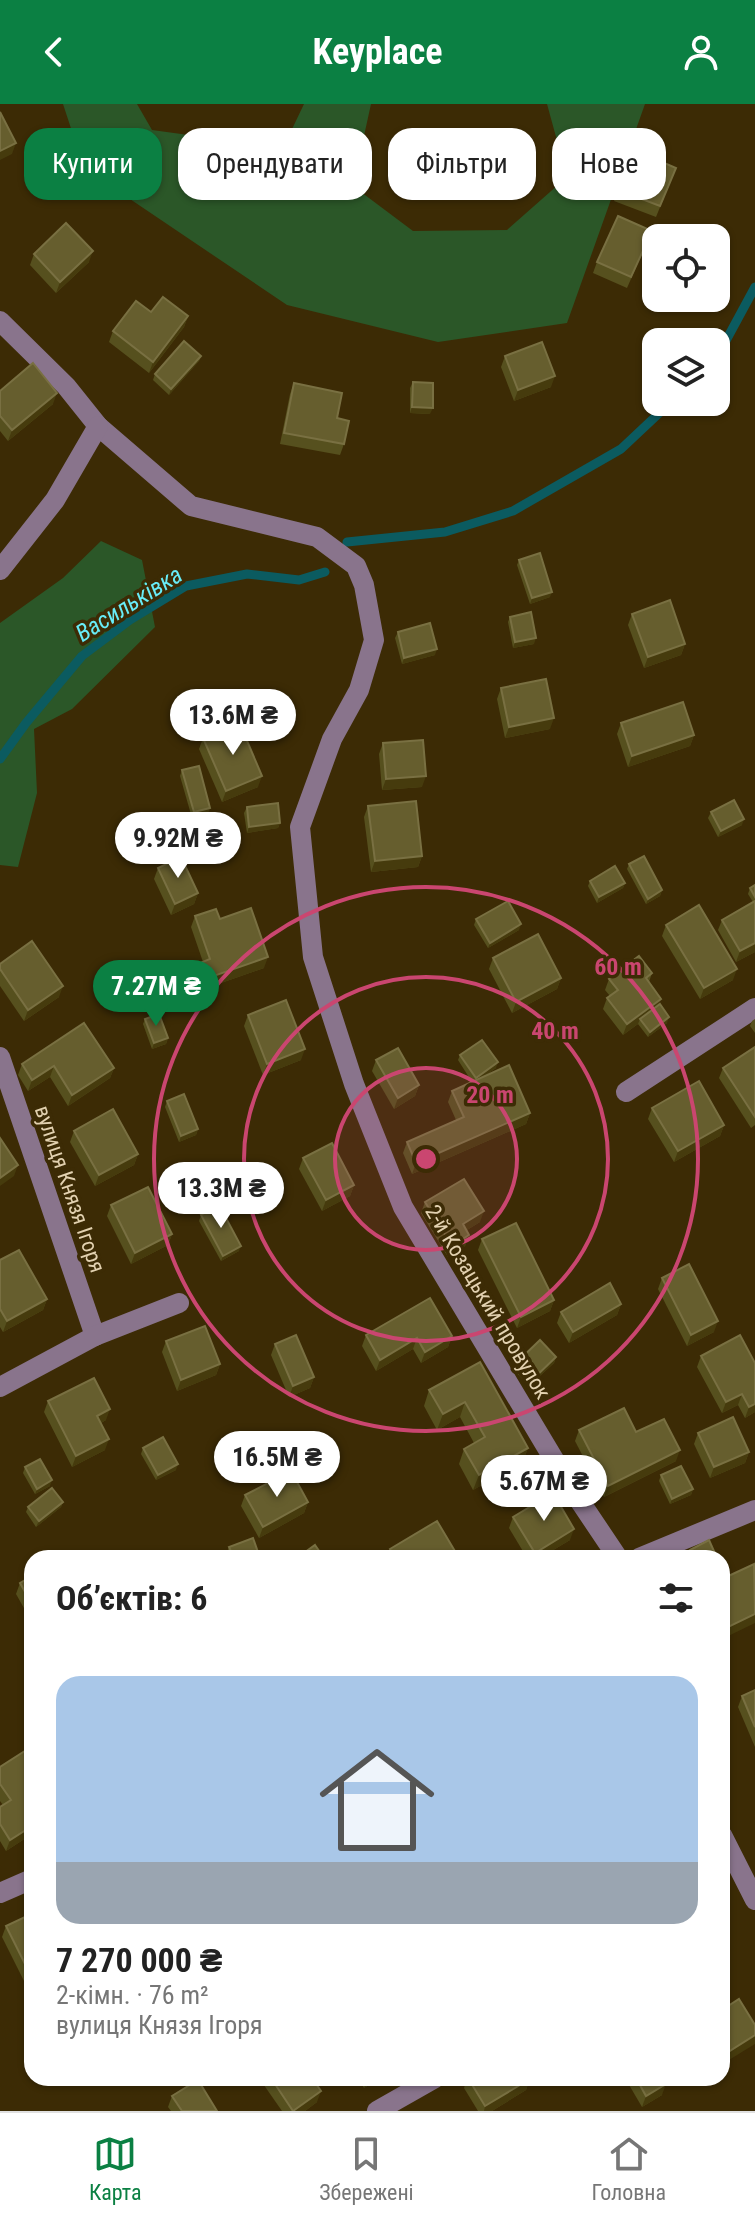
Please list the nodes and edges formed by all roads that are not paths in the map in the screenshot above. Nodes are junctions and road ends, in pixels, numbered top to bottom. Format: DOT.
graph roads {
  1 [pos="0,321"];
  2 [pos="98,426"];
  3 [pos="0,570"];
  4 [pos="755,1008"];
  5 [pos="0,1057"];
  6 [pos="626,1092"];
  7 [pos="179,1303"];
  8 [pos="95,1336"];
  9 [pos="0,1387"];
  10 [pos="755,1510"];
  11 [pos="613,1550"];
  12 [pos="658,1550"];
  13 [pos="730,1851"];
  14 [pos="24,1882"];
  15 [pos="0,1893"];
  16 [pos="755,1900"];
  17 [pos="421,2086"];
  18 [pos="377,2111"];
  1 -- 2 [label="street, 2-й Козацький провулок"];
  2 -- 3 [label="street"];
  2 -- 11 [label="street, 2-й Козацький провулок"];
  4 -- 6 [label="street"];
  5 -- 8 [label="street, вулиця Князя Ігоря"];
  7 -- 8 [label="street"];
  8 -- 9 [label="street"];
  10 -- 12 [label="street"];
  13 -- 16 [label="street"];
  14 -- 15 [label="street"];
  17 -- 18 [label="street"];
}
